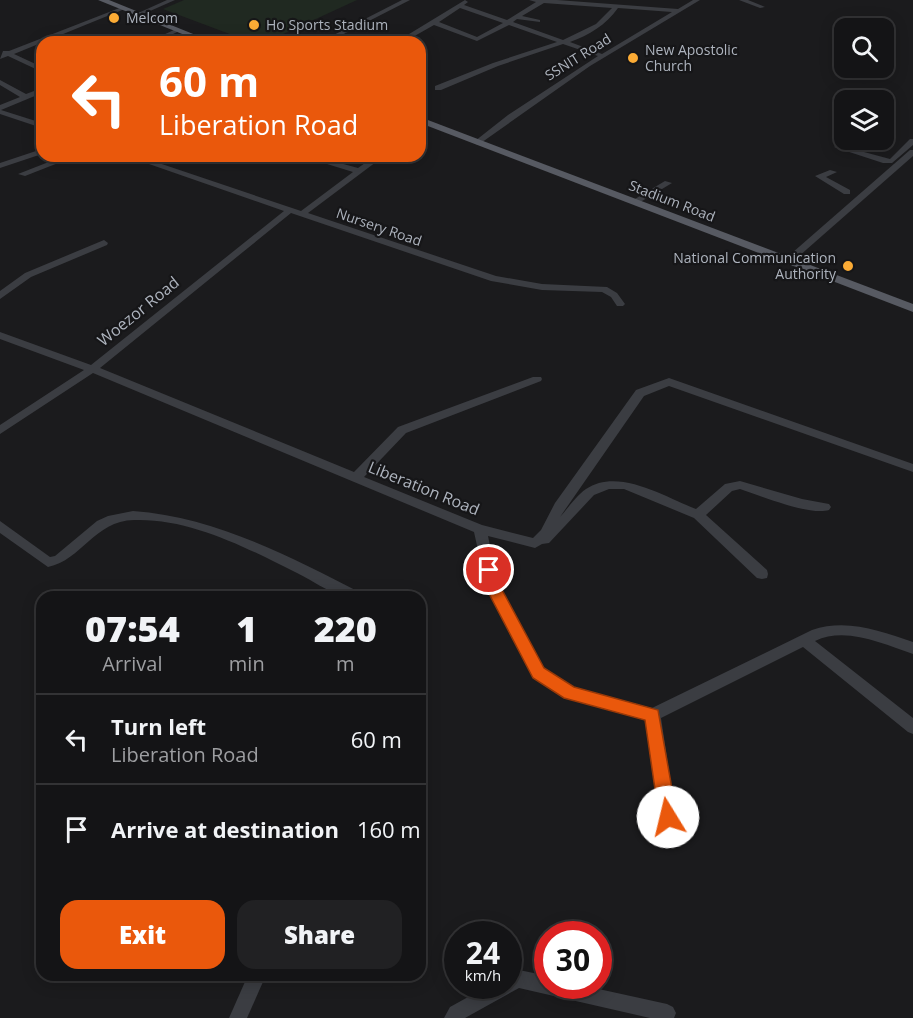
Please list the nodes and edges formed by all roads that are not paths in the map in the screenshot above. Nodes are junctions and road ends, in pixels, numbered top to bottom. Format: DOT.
graph roads {
  1 [pos="102,0"];
  2 [pos="172,0"];
  3 [pos="407,0"];
  4 [pos="467,0"];
  5 [pos="532,0"];
  6 [pos="697,0"];
  7 [pos="742,0"];
  8 [pos="542,1"];
  9 [pos="460,6"];
  10 [pos="618,6"];
  11 [pos="762,7"];
  12 [pos="124,8"];
  13 [pos="680,11"];
  14 [pos="139,14"];
  15 [pos="517,17"];
  16 [pos="538,21"];
  17 [pos="509,22"];
  18 [pos="434,23"];
  19 [pos="178,30"];
  20 [pos="53,36"];
  21 [pos="164,36"];
  22 [pos="194,36"];
  23 [pos="336,36"];
  24 [pos="410,36"];
  25 [pos="565,42"];
  26 [pos="36,43"];
  27 [pos="0,49"];
  28 [pos="8,54"];
  29 [pos="603,56"];
  30 [pos="0,57"];
  31 [pos="36,67"];
  32 [pos="0,82"];
  33 [pos="438,88"];
  34 [pos="36,92"];
  35 [pos="25,97"];
  36 [pos="0,110"];
  37 [pos="36,124"];
  38 [pos="426,124"];
  39 [pos="913,141"];
  40 [pos="478,143"];
  41 [pos="848,150"];
  42 [pos="913,152"];
  43 [pos="36,153"];
  44 [pos="55,162"];
  45 [pos="148,162"];
  46 [pos="327,162"];
  47 [pos="372,162"];
  48 [pos="829,162"];
  49 [pos="0,166"];
  50 [pos="359,171"];
  51 [pos="833,171"];
  52 [pos="22,174"];
  53 [pos="668,183"];
  54 [pos="847,192"];
  55 [pos="634,202"];
  56 [pos="855,202"];
  57 [pos="290,210"];
  58 [pos="302,214"];
  59 [pos="104,243"];
  60 [pos="787,262"];
  61 [pos="0,296"];
  62 [pos="620,304"];
  63 [pos="913,308"];
  64 [pos="0,335"];
  65 [pos="92,369"];
  66 [pos="537,379"];
  67 [pos="0,430"];
  68 [pos="913,468"];
  69 [pos="356,478"];
  70 [pos="825,507"];
  71 [pos="698,515"];
  72 [pos="0,526"];
  73 [pos="480,529"];
  74 [pos="534,543"];
  75 [pos="762,574"];
  76 [pos="345,591"];
  77 [pos="804,640"];
  78 [pos="913,648"];
  79 [pos="653,715"];
  80 [pos="913,727"];
  81 [pos="668,817"];
  82 [pos="254,981"];
  83 [pos="481,999"];
  84 [pos="608,999"];
  85 [pos="667,1013"];
  86 [pos="238,1018"];
  87 [pos="453,1018"];
  1 -- 12 [label="main road"];
  2 -- 14 [label="street"];
  3 -- 23 [label="street"];
  4 -- 9 [label="street"];
  5 -- 8 [label="street"];
  6 -- 13 [label="street, SSNIT Road"];
  7 -- 11 [label="street"];
  8 -- 10 [label="street"];
  8 -- 15 [label="street"];
  9 -- 17 [label="street"];
  9 -- 18 [label="street"];
  10 -- 13 [label="street"];
  10 -- 25 [label="street"];
  12 -- 14 [label="main road"];
  12 -- 20 [label="street"];
  13 -- 29 [label="street, SSNIT Road"];
  14 -- 19 [label="main road"];
  15 -- 16 [label="street"];
  15 -- 17 [label="street"];
  17 -- 18 [label="street"];
  17 -- 25 [label="street"];
  18 -- 24 [label="street"];
  19 -- 21 [label="street"];
  19 -- 22 [label="main road"];
  25 -- 29 [label="street"];
  25 -- 33 [label="street"];
  26 -- 28 [label="street"];
  27 -- 28 [label="street"];
  28 -- 30 [label="street"];
  28 -- 31 [label="street"];
  29 -- 40 [label="street, SSNIT Road"];
  32 -- 35 [label="street"];
  34 -- 35 [label="street"];
  35 -- 36 [label="street"];
  36 -- 37 [label="street"];
  38 -- 40 [label="main road, Stadium Road"];
  39 -- 41 [label="street"];
  40 -- 55 [label="main road, Stadium Road"];
  42 -- 56 [label="street"];
  43 -- 49 [label="street"];
  44 -- 52 [label="street"];
  45 -- 57 [label="street, Nursery Road"];
  46 -- 50 [label="street"];
  47 -- 50 [label="street"];
  48 -- 51 [label="street"];
  50 -- 58 [label="street"];
  51 -- 54 [label="street"];
  51 -- 54 [label="street"];
  53 -- 55 [label="street"];
  54 -- 56 [label="street"];
  55 -- 60 [label="main road, Stadium Road"];
  56 -- 60 [label="street"];
  57 -- 58 [label="street, Nursery Road"];
  57 -- 65 [label="street, Woezor Road"];
  58 -- 62 [label="street, Nursery Road"];
  59 -- 61 [label="street"];
  60 -- 63 [label="main road, Stadium Road"];
  64 -- 65 [label="street, Liberation Road"];
  65 -- 67 [label="street, Woezor Road"];
  65 -- 69 [label="street, Liberation Road"];
  66 -- 69 [label="street"];
  68 -- 74 [label="street"];
  69 -- 73 [label="street, Liberation Road"];
  70 -- 71 [label="street"];
  71 -- 74 [label="street"];
  71 -- 75 [label="street"];
  72 -- 76 [label="street"];
  73 -- 74 [label="street"];
  73 -- 79 [label="street, Liberation Road"];
  77 -- 78 [label="street"];
  77 -- 79 [label="street"];
  77 -- 80 [label="street"];
  79 -- 81 [label="street"];
  82 -- 86 [label="street"];
  83 -- 87 [label="street"];
  84 -- 85 [label="street"];
}
